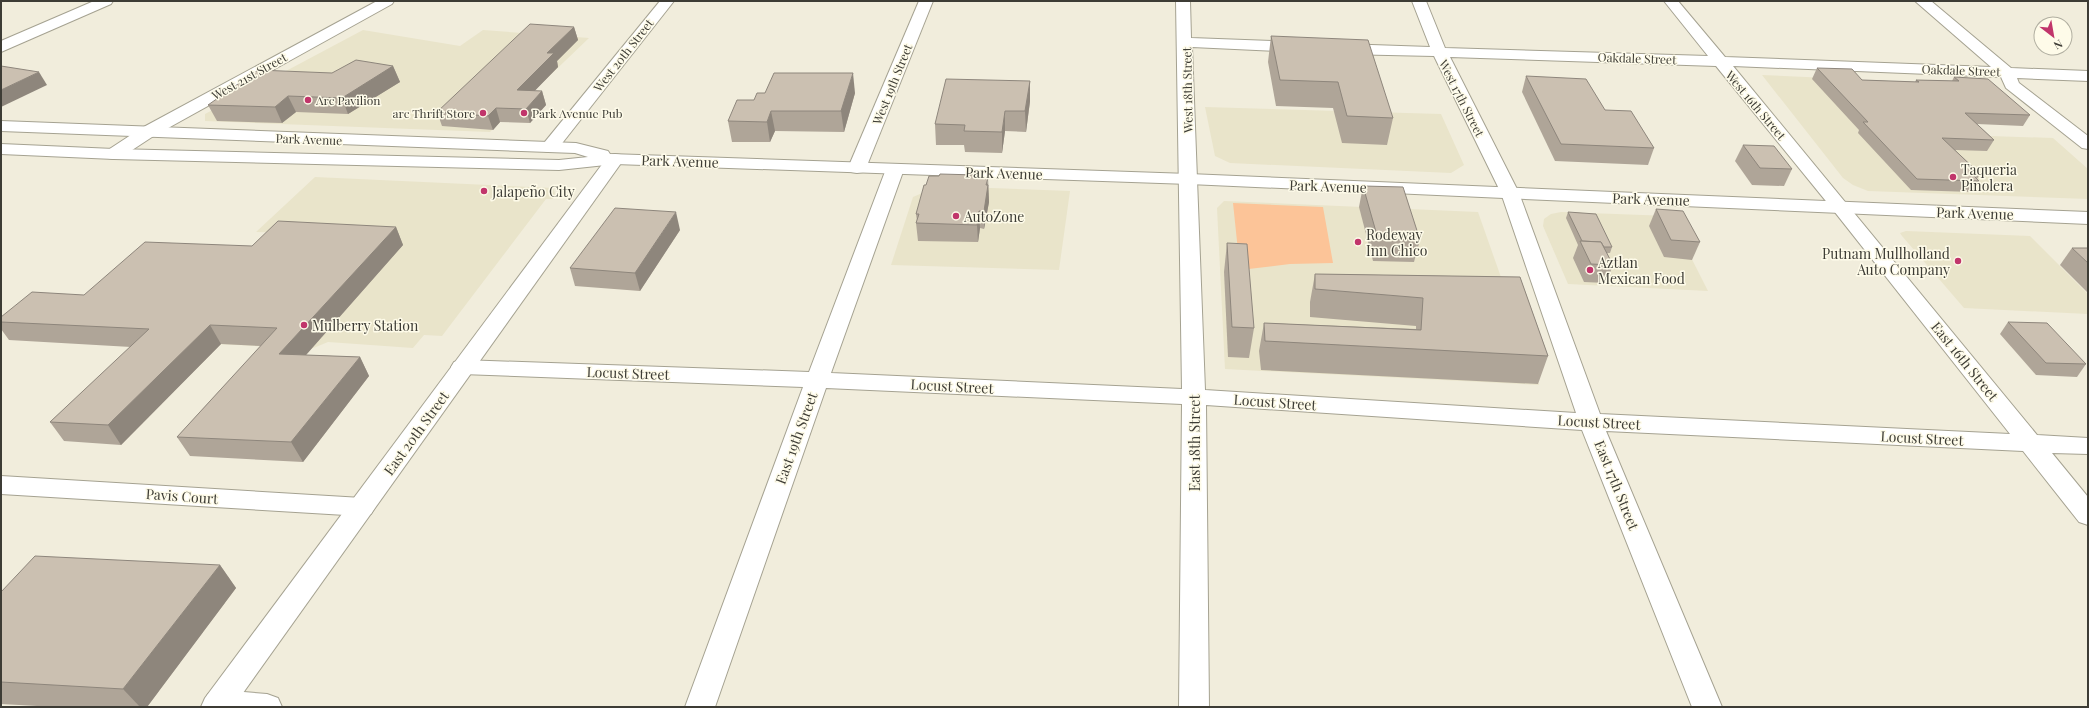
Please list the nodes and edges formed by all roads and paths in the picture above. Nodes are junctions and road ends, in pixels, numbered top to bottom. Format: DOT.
graph roads {
  1 [pos="106,1"];
  2 [pos="386,1"];
  3 [pos="666,1"];
  4 [pos="926,1"];
  5 [pos="1183,1"];
  6 [pos="1419,1"];
  7 [pos="1671,1"];
  8 [pos="1922,1"];
  9 [pos="1186,42"];
  10 [pos="1,47"];
  11 [pos="1313,48"];
  12 [pos="1329,48"];
  13 [pos="1440,53"];
  14 [pos="1719,61"];
  15 [pos="2006,72"];
  16 [pos="2088,76"];
  17 [pos="1,126"];
  18 [pos="146,133"];
  19 [pos="2088,144"];
  20 [pos="550,147"];
  21 [pos="1,149"];
  22 [pos="114,154"];
  23 [pos="615,159"];
  24 [pos="857,168"];
  25 [pos="895,169"];
  26 [pos="1189,180"];
  27 [pos="1510,193"];
  28 [pos="1841,208"];
  29 [pos="2088,218"];
  30 [pos="462,367"];
  31 [pos="817,380"];
  32 [pos="1194,397"];
  33 [pos="1592,422"];
  34 [pos="2031,443"];
  35 [pos="2088,446"];
  36 [pos="1,485"];
  37 [pos="362,507"];
  38 [pos="2088,515"];
  39 [pos="218,705"];
  40 [pos="267,707"];
  41 [pos="700,707"];
  42 [pos="1194,707"];
  43 [pos="1707,707"];
  1 -- 10 [label="street"];
  2 -- 18 [label="street, West 21st Street"];
  3 -- 20 [label="street, West 20th Street"];
  4 -- 24 [label="street, West 19th Street"];
  5 -- 9 [label="street, West 18th Street"];
  6 -- 13 [label="street, West 17th Street"];
  7 -- 14 [label="street, West 16th Street"];
  8 -- 15 [label="street"];
  9 -- 11 [label="street"];
  9 -- 26 [label="street, West 18th Street"];
  12 -- 13 [label="street, Oakdale Street"];
  13 -- 14 [label="street, Oakdale Street"];
  13 -- 27 [label="street, West 17th Street"];
  14 -- 15 [label="street, Oakdale Street"];
  14 -- 28 [label="street, West 16th Street"];
  15 -- 16 [label="street, Oakdale Street"];
  15 -- 19 [label="street"];
  17 -- 18 [label="street, Park Avenue"];
  18 -- 20 [label="street, Park Avenue"];
  18 -- 22 [label="street, West 21st Street"];
  20 -- 23 [label="street, Park Avenue"];
  21 -- 22 [label="street, Park Avenue"];
  22 -- 23 [label="street, Park Avenue"];
  23 -- 24 [label="street, Park Avenue"];
  23 -- 30 [label="street, East 20th Street"];
  24 -- 25 [label="street, Park Avenue"];
  25 -- 26 [label="street, Park Avenue"];
  25 -- 31 [label="street, East 19th Street"];
  26 -- 27 [label="street, Park Avenue"];
  26 -- 32 [label="street, East 18th Street"];
  27 -- 28 [label="street, Park Avenue"];
  27 -- 33 [label="street, East 17th Street"];
  28 -- 29 [label="street, Park Avenue"];
  28 -- 34 [label="street, East 16th Street"];
  30 -- 31 [label="street, Locust Street"];
  30 -- 37 [label="street, East 20th Street"];
  31 -- 32 [label="street, Locust Street"];
  31 -- 41 [label="street, East 19th Street"];
  32 -- 33 [label="street, Locust Street"];
  32 -- 42 [label="street, East 18th Street"];
  33 -- 34 [label="street, Locust Street"];
  33 -- 43 [label="street, East 17th Street"];
  34 -- 35 [label="street, Locust Street"];
  34 -- 38 [label="street, East 16th Street"];
  36 -- 37 [label="street, Pavis Court"];
  37 -- 39 [label="street, East 20th Street"];
  39 -- 40 [label="street"];
}
